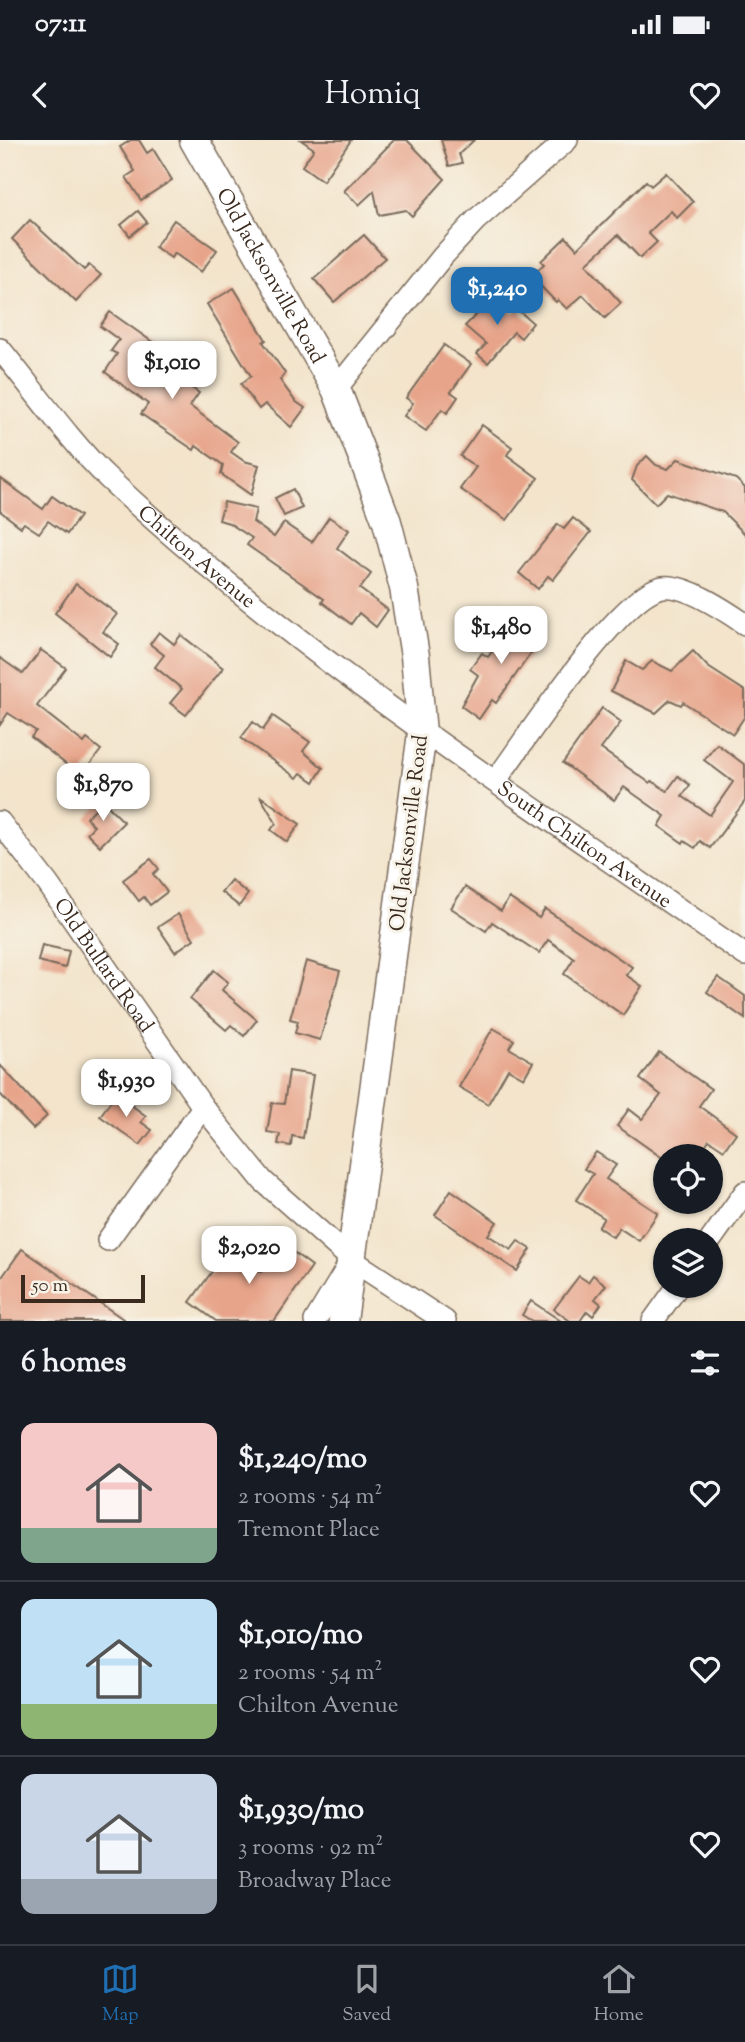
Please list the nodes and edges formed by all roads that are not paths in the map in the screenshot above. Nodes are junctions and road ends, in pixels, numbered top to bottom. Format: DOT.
graph roads {
  1 [pos="194,140"];
  2 [pos="567,140"];
  3 [pos="0,349"];
  4 [pos="336,389"];
  5 [pos="745,624"];
  6 [pos="422,733"];
  7 [pos="496,780"];
  8 [pos="0,822"];
  9 [pos="745,956"];
  10 [pos="203,1107"];
  11 [pos="745,1192"];
  12 [pos="719,1228"];
  13 [pos="108,1240"];
  14 [pos="352,1260"];
  15 [pos="669,1298"];
  16 [pos="315,1321"];
  17 [pos="342,1321"];
  18 [pos="445,1321"];
  19 [pos="653,1321"];
  1 -- 4 [label="main road, Old Jacksonville Road"];
  2 -- 4 [label="street"];
  3 -- 6 [label="street, Chilton Avenue"];
  4 -- 6 [label="main road, Old Jacksonville Road"];
  5 -- 7 [label="street"];
  6 -- 7 [label="street, South Chilton Avenue"];
  6 -- 14 [label="main road, Old Jacksonville Road"];
  7 -- 9 [label="street, South Chilton Avenue"];
  8 -- 10 [label="street, Old Bullard Road"];
  10 -- 13 [label="street"];
  10 -- 14 [label="street, Old Bullard Road"];
  11 -- 12 [label="street"];
  14 -- 16 [label="street"];
  14 -- 17 [label="main road, Old Jacksonville Road"];
  14 -- 18 [label="street, Old Bullard Road"];
  15 -- 19 [label="street"];
}
